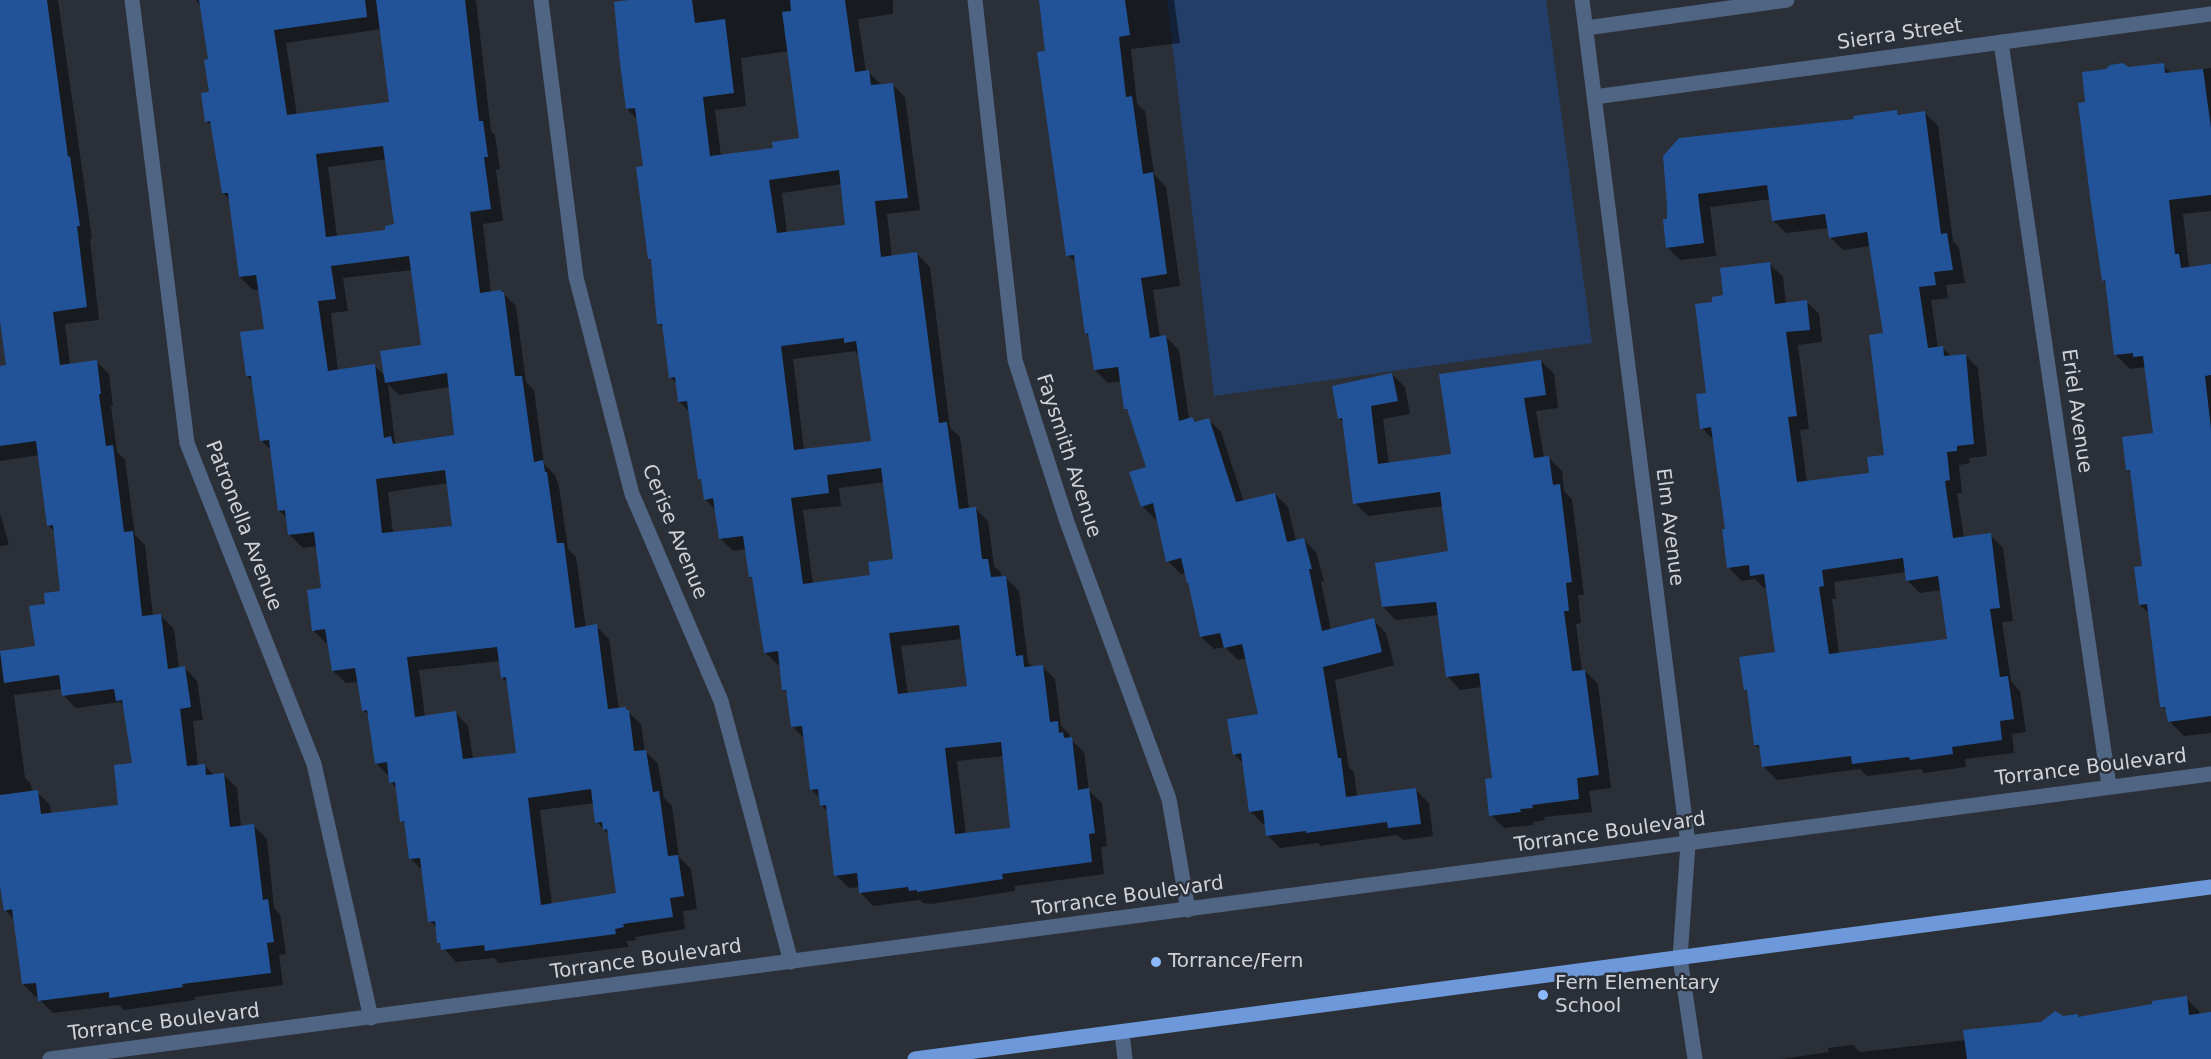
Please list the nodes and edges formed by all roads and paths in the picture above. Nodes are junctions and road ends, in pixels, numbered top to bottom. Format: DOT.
graph roads {
  1 [pos="132,0"];
  2 [pos="541,0"];
  3 [pos="975,0"];
  4 [pos="1582,0"];
  5 [pos="1787,0"];
  6 [pos="2211,14"];
  7 [pos="1586,28"];
  8 [pos="2001,42"];
  9 [pos="1594,97"];
  10 [pos="2211,774"];
  11 [pos="2109,786"];
  12 [pos="1688,844"];
  13 [pos="2211,887"];
  14 [pos="1188,910"];
  15 [pos="1680,958"];
  16 [pos="791,962"];
  17 [pos="371,1018"];
  18 [pos="1122,1032"];
  19 [pos="50,1059"];
  20 [pos="915,1059"];
  21 [pos="1125,1059"];
  22 [pos="1695,1059"];
  1 -- 17 [label="street, Patronella Avenue"];
  2 -- 16 [label="street, Cerise Avenue"];
  3 -- 14 [label="street, Faysmith Avenue"];
  4 -- 7 [label="street, Elm Avenue"];
  5 -- 7 [label="street"];
  6 -- 8 [label="street, Sierra Street"];
  7 -- 9 [label="street, Elm Avenue"];
  8 -- 9 [label="street, Sierra Street"];
  8 -- 11 [label="street, Eriel Avenue"];
  9 -- 12 [label="street, Elm Avenue"];
  10 -- 11 [label="street, Torrance Boulevard"];
  11 -- 12 [label="street, Torrance Boulevard"];
  12 -- 14 [label="street, Torrance Boulevard"];
  12 -- 15 [label="street, Elm Avenue"];
  13 -- 15 [label="main road"];
  14 -- 16 [label="street, Torrance Boulevard"];
  15 -- 18 [label="main road"];
  15 -- 22 [label="street, Elm Avenue"];
  16 -- 17 [label="street, Torrance Boulevard"];
  17 -- 19 [label="street, Torrance Boulevard"];
  18 -- 20 [label="main road"];
  18 -- 21 [label="street"];
}
